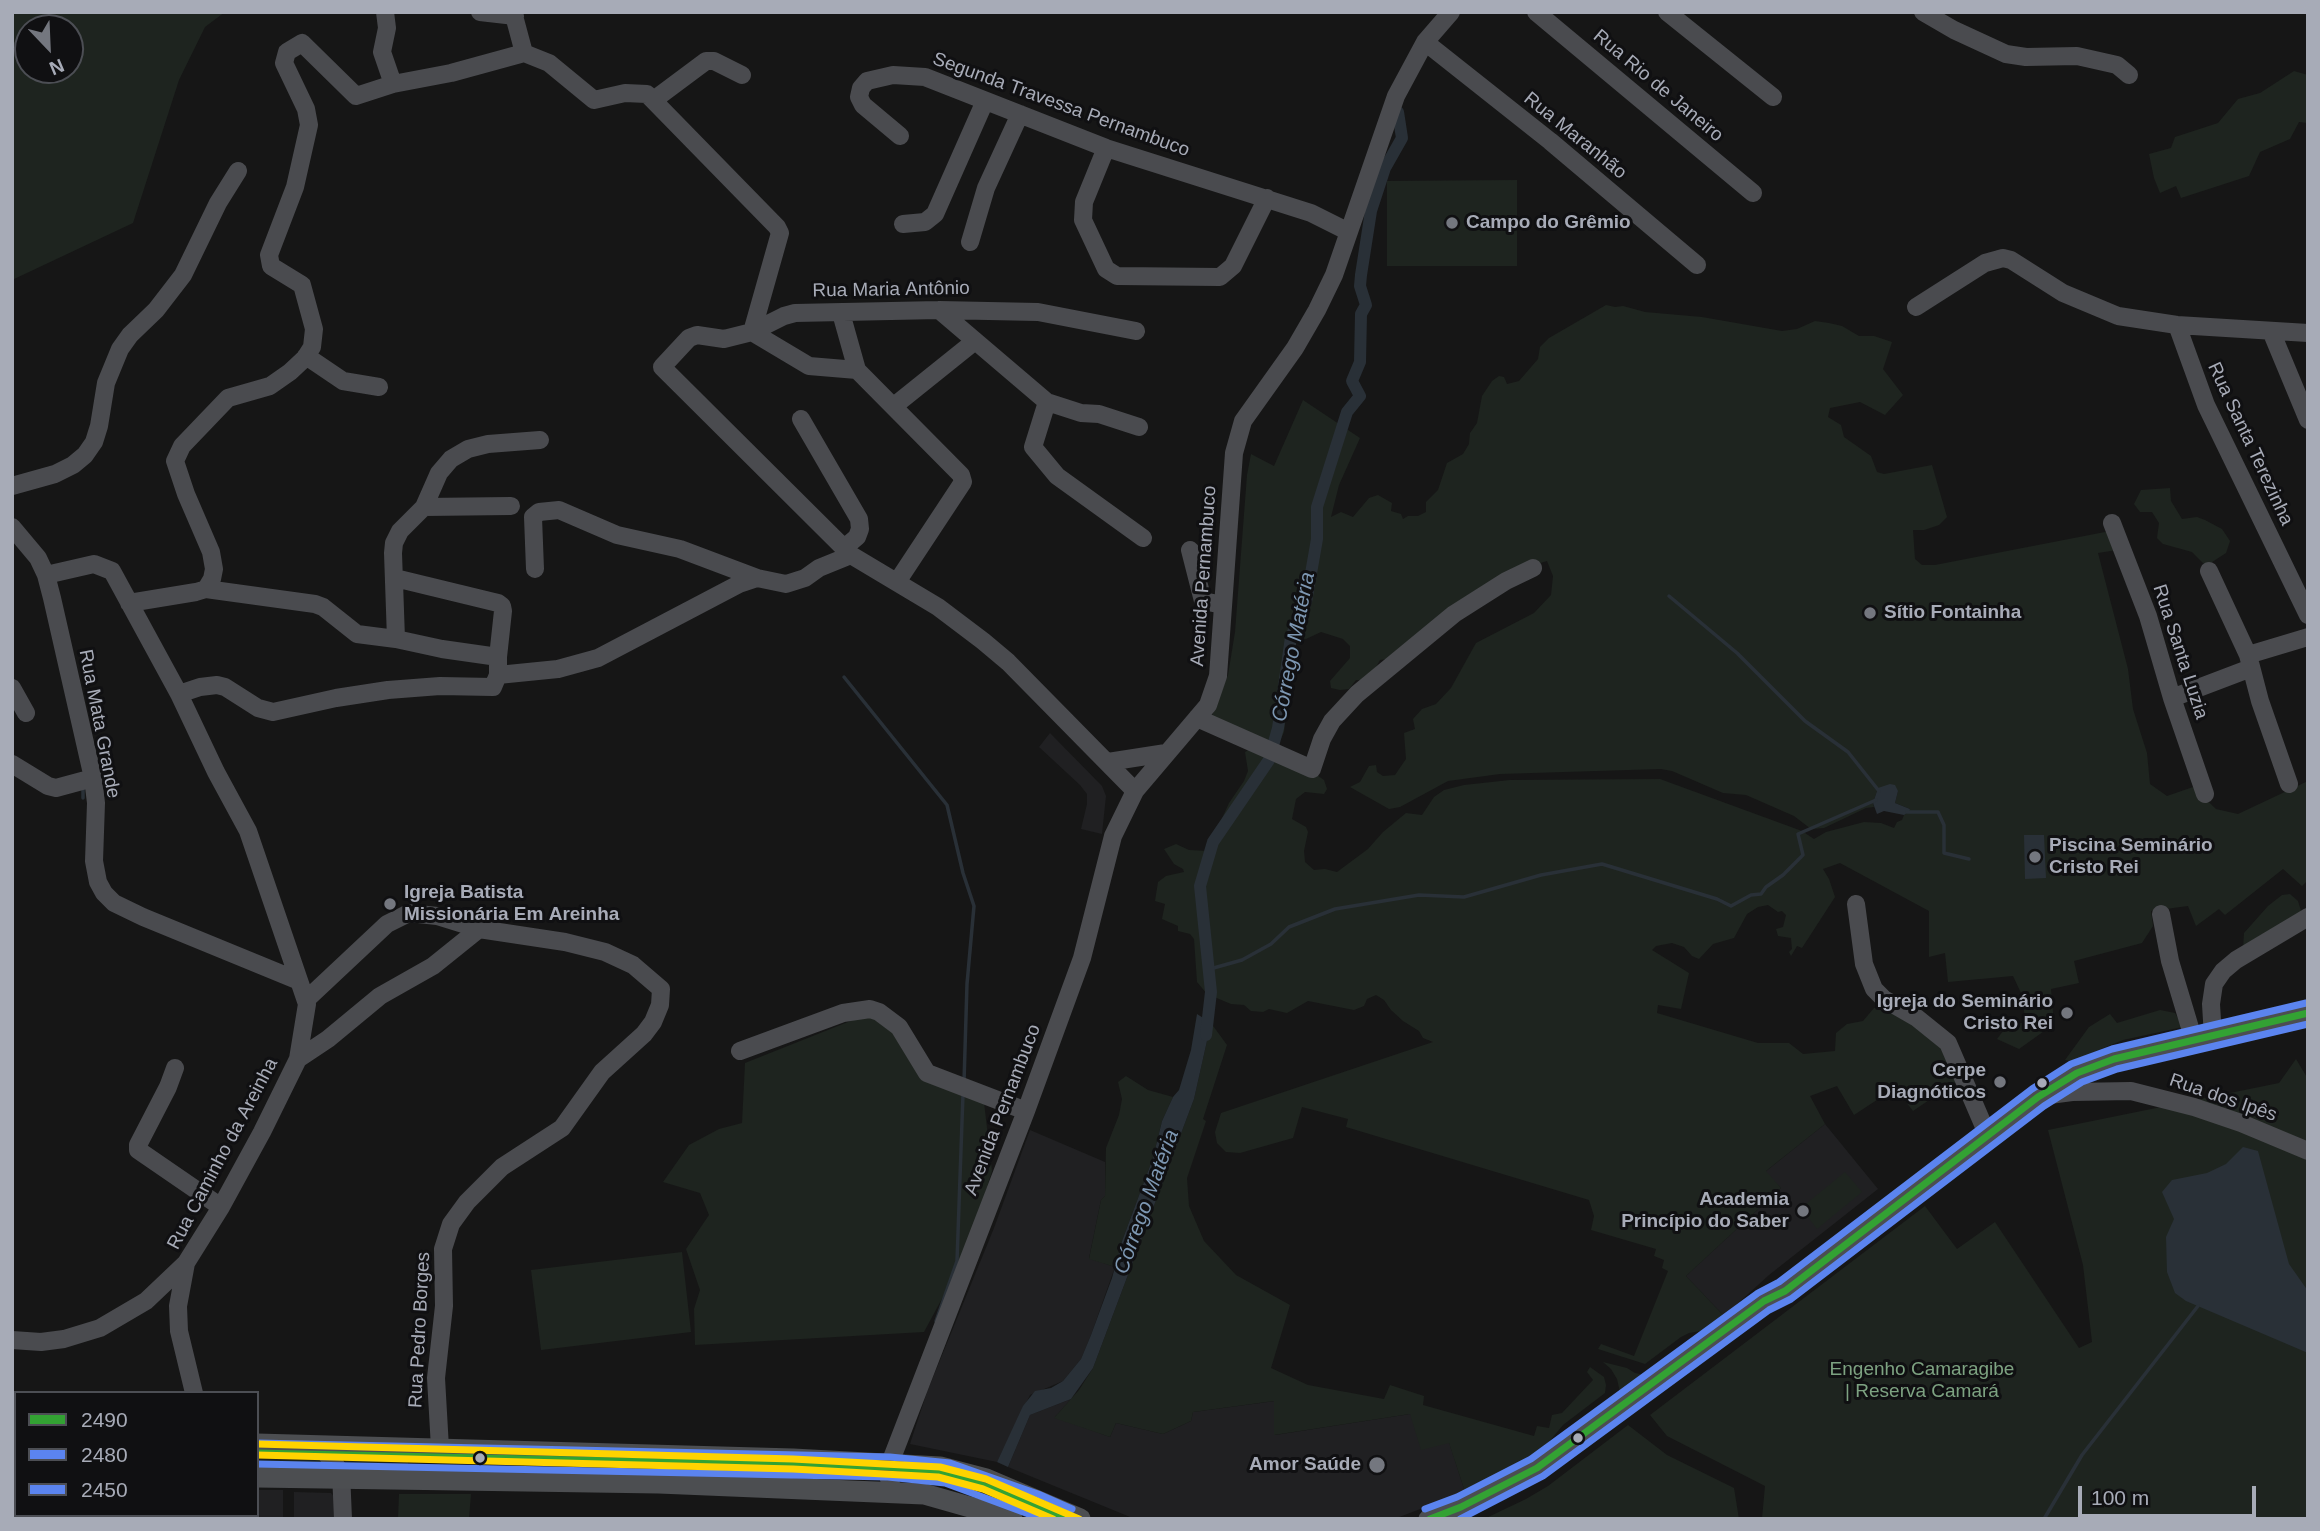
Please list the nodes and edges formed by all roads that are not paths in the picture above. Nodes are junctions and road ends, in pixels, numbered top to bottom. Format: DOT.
graph roads {
  1 [pos="385,12"];
  2 [pos="480,12"];
  3 [pos="1451,12"];
  4 [pos="1536,12"];
  5 [pos="1667,12"];
  6 [pos="1923,12"];
  7 [pos="514,14"];
  8 [pos="1425,42"];
  9 [pos="524,53"];
  10 [pos="742,75"];
  11 [pos="2129,75"];
  12 [pos="393,84"];
  13 [pos="1773,97"];
  14 [pos="655,99"];
  15 [pos="985,101"];
  16 [pos="1020,114"];
  17 [pos="900,136"];
  18 [pos="1106,148"];
  19 [pos="238,171"];
  20 [pos="1754,193"];
  21 [pos="1267,198"];
  22 [pos="903,224"];
  23 [pos="1349,232"];
  24 [pos="970,242"];
  25 [pos="1697,265"];
  26 [pos="1916,307"];
  27 [pos="939,310"];
  28 [pos="841,313"];
  29 [pos="2177,326"];
  30 [pos="1136,331"];
  31 [pos="2271,331"];
  32 [pos="752,332"];
  33 [pos="2308,333"];
  34 [pos="975,341"];
  35 [pos="306,356"];
  36 [pos="857,370"];
  37 [pos="379,387"];
  38 [pos="1047,402"];
  39 [pos="894,406"];
  40 [pos="801,419"];
  41 [pos="2308,420"];
  42 [pos="1139,427"];
  43 [pos="540,440"];
  44 [pos="12,486"];
  45 [pos="510,506"];
  46 [pos="424,507"];
  47 [pos="2112,523"];
  48 [pos="12,527"];
  49 [pos="1143,538"];
  50 [pos="1190,550"];
  51 [pos="848,552"];
  52 [pos="1533,568"];
  53 [pos="535,569"];
  54 [pos="2209,571"];
  55 [pos="46,575"];
  56 [pos="395,578"];
  57 [pos="757,578"];
  58 [pos="897,582"];
  59 [pos="206,589"];
  60 [pos="129,603"];
  61 [pos="1223,605"];
  62 [pos="2308,615"];
  63 [pos="2308,637"];
  64 [pos="396,639"];
  65 [pos="2249,662"];
  66 [pos="496,673"];
  67 [pos="12,688"];
  68 [pos="175,688"];
  69 [pos="2172,698"];
  70 [pos="26,713"];
  71 [pos="1197,718"];
  72 [pos="1166,753"];
  73 [pos="1108,762"];
  74 [pos="12,764"];
  75 [pos="93,778"];
  76 [pos="2289,784"];
  77 [pos="1135,790"];
  78 [pos="2205,794"];
  79 [pos="1856,904"];
  80 [pos="2161,914"];
  81 [pos="2308,917"];
  82 [pos="482,929"];
  83 [pos="299,981"];
  84 [pos="306,1000"];
  85 [pos="2308,1013"];
  86 [pos="2203,1039"];
  87 [pos="740,1051"];
  88 [pos="298,1059"];
  89 [pos="176,1068"];
  90 [pos="2038,1097"];
  91 [pos="1026,1111"];
  92 [pos="1988,1136"];
  93 [pos="2308,1152"];
  94 [pos="221,1207"];
  95 [pos="186,1263"];
  96 [pos="1785,1291"];
  97 [pos="12,1339"];
  98 [pos="194,1391"];
  99 [pos="259,1444"];
  100 [pos="319,1445"];
  101 [pos="440,1448"];
  102 [pos="890,1463"];
  103 [pos="259,1477"];
  104 [pos="343,1479"];
  105 [pos="894,1493"];
  106 [pos="343,1519"];
  107 [pos="1012,1519"];
  108 [pos="1080,1519"];
  109 [pos="1429,1519"];
  110 [pos="1460,1519"];
  1 -- 12 [label="street"];
  2 -- 7 [label="street"];
  3 -- 8 [label="street, Avenida Pernambuco"];
  4 -- 20 [label="street, Rua Rio de Janeiro"];
  5 -- 13 [label="street"];
  6 -- 11 [label="street"];
  7 -- 9 [label="street"];
  8 -- 23 [label="street, Avenida Pernambuco"];
  8 -- 25 [label="street, Rua Maranhão"];
  9 -- 12 [label="street"];
  9 -- 14 [label="street"];
  10 -- 14 [label="street"];
  12 -- 35 [label="street"];
  14 -- 32 [label="street"];
  15 -- 16 [label="street, Segunda Travessa Pernambuco"];
  15 -- 17 [label="street, Segunda Travessa Pernambuco"];
  15 -- 22 [label="street"];
  16 -- 18 [label="street, Segunda Travessa Pernambuco"];
  16 -- 24 [label="street"];
  18 -- 21 [label="street, Segunda Travessa Pernambuco"];
  18 -- 21 [label="street"];
  19 -- 44 [label="street"];
  21 -- 23 [label="street, Segunda Travessa Pernambuco"];
  23 -- 61 [label="street, Avenida Pernambuco"];
  26 -- 29 [label="street"];
  27 -- 28 [label="street, Rua Maria Antônio"];
  27 -- 30 [label="street, Rua Maria Antônio"];
  27 -- 34 [label="street"];
  28 -- 32 [label="street, Rua Maria Antônio"];
  28 -- 36 [label="street"];
  29 -- 31 [label="street"];
  29 -- 62 [label="street, Rua Santa Terezinha"];
  31 -- 33 [label="street"];
  31 -- 41 [label="street"];
  32 -- 36 [label="street"];
  32 -- 51 [label="street, Rua Maria Antônio"];
  34 -- 38 [label="street"];
  34 -- 39 [label="street"];
  35 -- 37 [label="street"];
  35 -- 59 [label="street"];
  36 -- 39 [label="street"];
  38 -- 42 [label="street"];
  38 -- 49 [label="street"];
  39 -- 58 [label="street"];
  40 -- 51 [label="street"];
  43 -- 46 [label="street"];
  45 -- 46 [label="street"];
  46 -- 56 [label="street"];
  47 -- 69 [label="street, Rua Santa Luzia"];
  48 -- 55 [label="street, Rua Mata Grande"];
  50 -- 61 [label="street"];
  51 -- 57 [label="street"];
  51 -- 58 [label="street"];
  52 -- 71 [label="street"];
  53 -- 57 [label="street"];
  54 -- 65 [label="street"];
  55 -- 60 [label="street, Rua Caminho da Areinha"];
  55 -- 75 [label="street, Rua Mata Grande"];
  56 -- 64 [label="street"];
  56 -- 66 [label="street"];
  57 -- 66 [label="street"];
  58 -- 73 [label="street"];
  59 -- 60 [label="street"];
  59 -- 64 [label="street"];
  60 -- 68 [label="street, Rua Caminho da Areinha"];
  61 -- 71 [label="street, Avenida Pernambuco"];
  63 -- 65 [label="street"];
  64 -- 66 [label="street"];
  65 -- 69 [label="street"];
  65 -- 76 [label="street"];
  66 -- 68 [label="street"];
  67 -- 70 [label="street"];
  68 -- 83 [label="street, Rua Caminho da Areinha"];
  69 -- 78 [label="street, Rua Santa Luzia"];
  71 -- 72 [label="street, Avenida Pernambuco"];
  72 -- 73 [label="street"];
  72 -- 77 [label="street, Avenida Pernambuco"];
  73 -- 77 [label="street"];
  74 -- 75 [label="street"];
  75 -- 83 [label="street, Rua Mata Grande"];
  77 -- 91 [label="street, Avenida Pernambuco"];
  79 -- 92 [label="street"];
  80 -- 86 [label="street"];
  81 -- 86 [label="street"];
  82 -- 84 [label="street"];
  82 -- 88 [label="street, Rua Caminho da Areinha"];
  82 -- 101 [label="street, Rua Pedro Borges"];
  83 -- 84 [label="street, Rua Caminho da Areinha"];
  84 -- 88 [label="street, Rua Caminho da Areinha"];
  85 -- 86 [label="main road"];
  86 -- 90 [label="main road"];
  87 -- 91 [label="street"];
  88 -- 94 [label="street, Rua Caminho da Areinha"];
  89 -- 94 [label="street"];
  90 -- 92 [label="main road"];
  90 -- 93 [label="street, Rua dos Ipês"];
  91 -- 102 [label="street, Avenida Pernambuco"];
  92 -- 96 [label="main road"];
  94 -- 95 [label="street, Rua Caminho da Areinha"];
  95 -- 97 [label="street"];
  95 -- 98 [label="street, Rua Caminho da Areinha"];
  96 -- 109 [label="main road"];
  96 -- 110 [label="main road"];
  99 -- 100 [label="main road"];
  100 -- 101 [label="main road"];
  100 -- 104 [label="street"];
  101 -- 102 [label="main road"];
  102 -- 105 [label="street"];
  102 -- 108 [label="main road"];
  103 -- 104 [label="main road"];
  104 -- 105 [label="main road"];
  104 -- 106 [label="street"];
  105 -- 107 [label="main road"];
}
